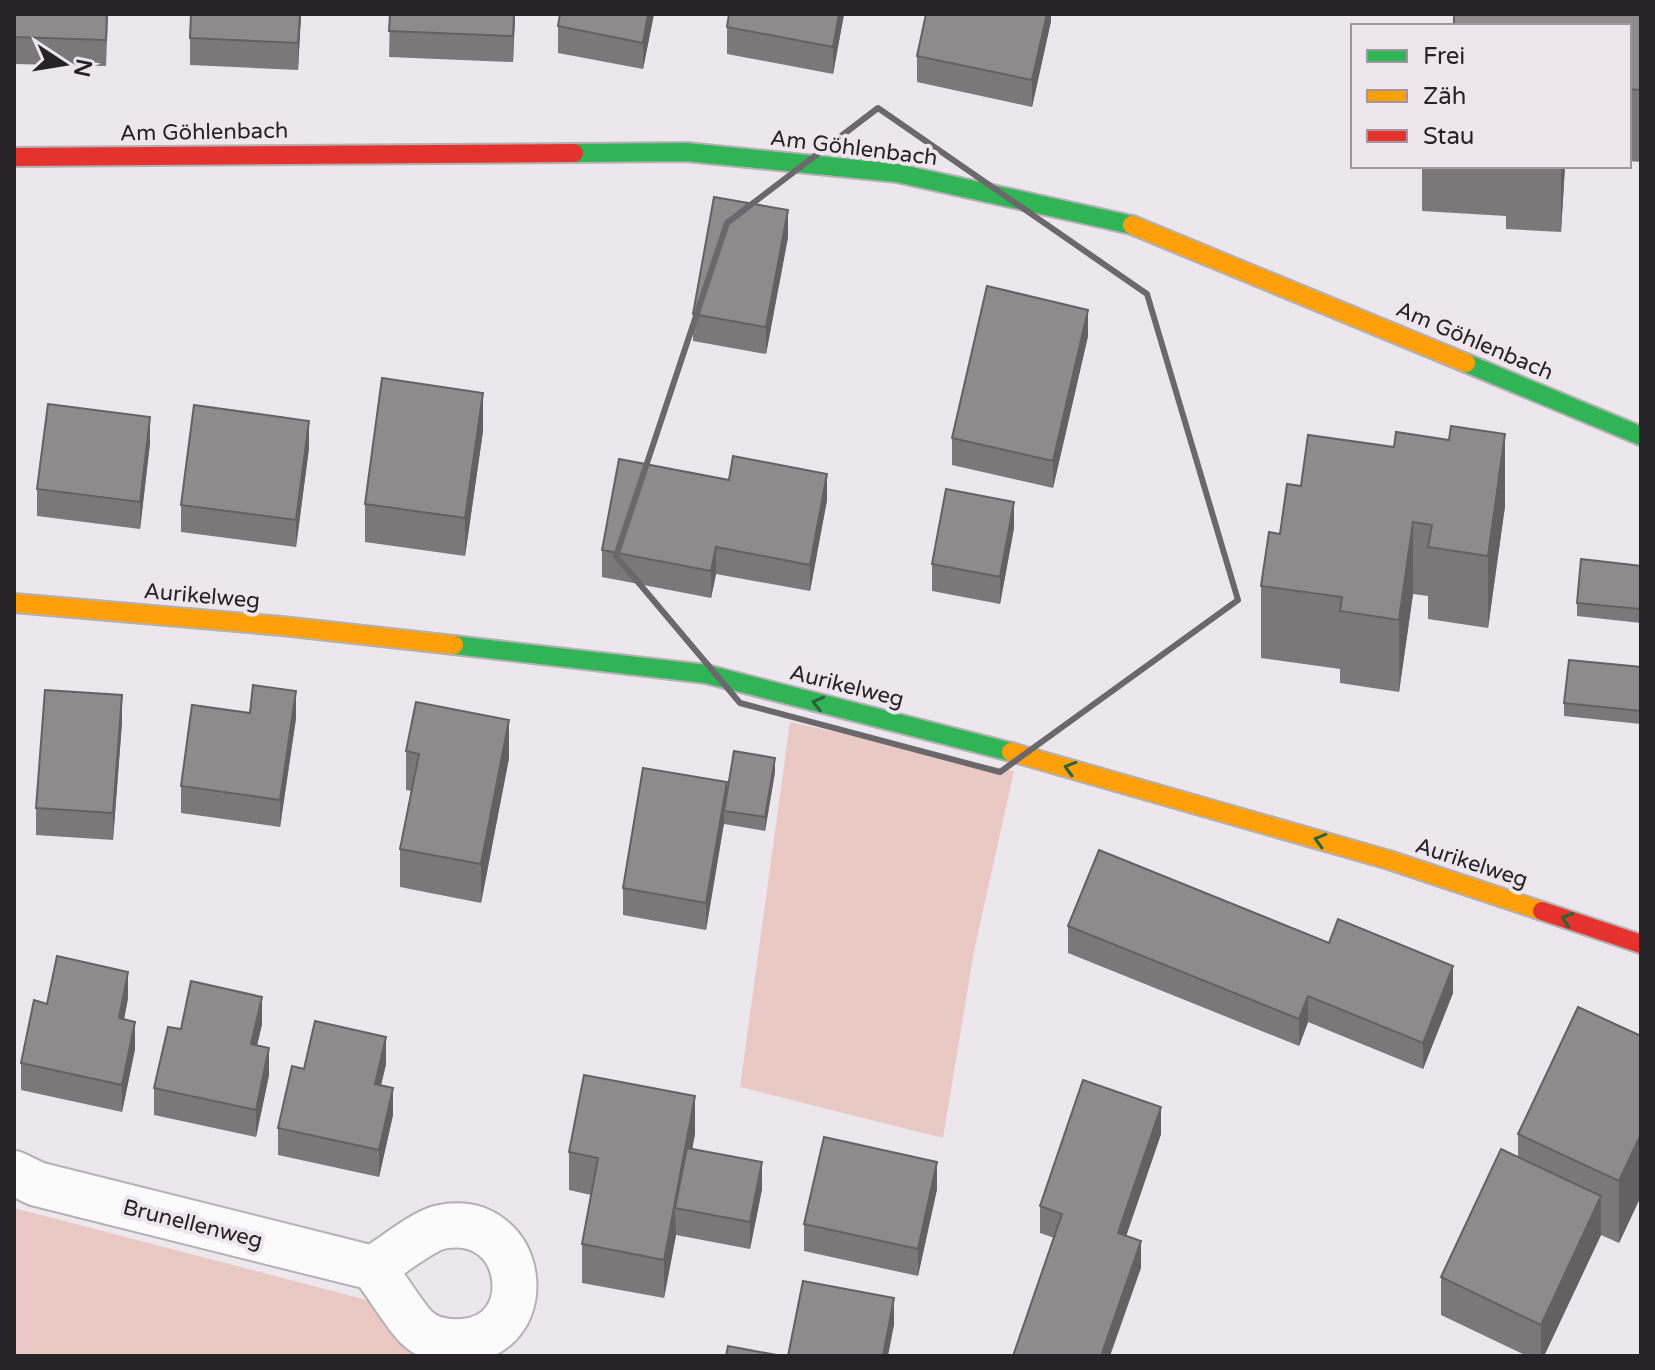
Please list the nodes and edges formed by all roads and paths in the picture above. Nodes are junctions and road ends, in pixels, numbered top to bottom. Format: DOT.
graph roads {
  1 [pos="14,157"];
  2 [pos="1641,436"];
  3 [pos="14,603"];
  4 [pos="1641,944"];
  5 [pos="14,1173"];
  6 [pos="373,1268"];
  1 -- 2 [label="street, Am Göhlenbach"];
  4 -- 3 [label="street, Aurikelweg, one-way"];
  5 -- 6 [label="street, Brunellenweg"];
}
